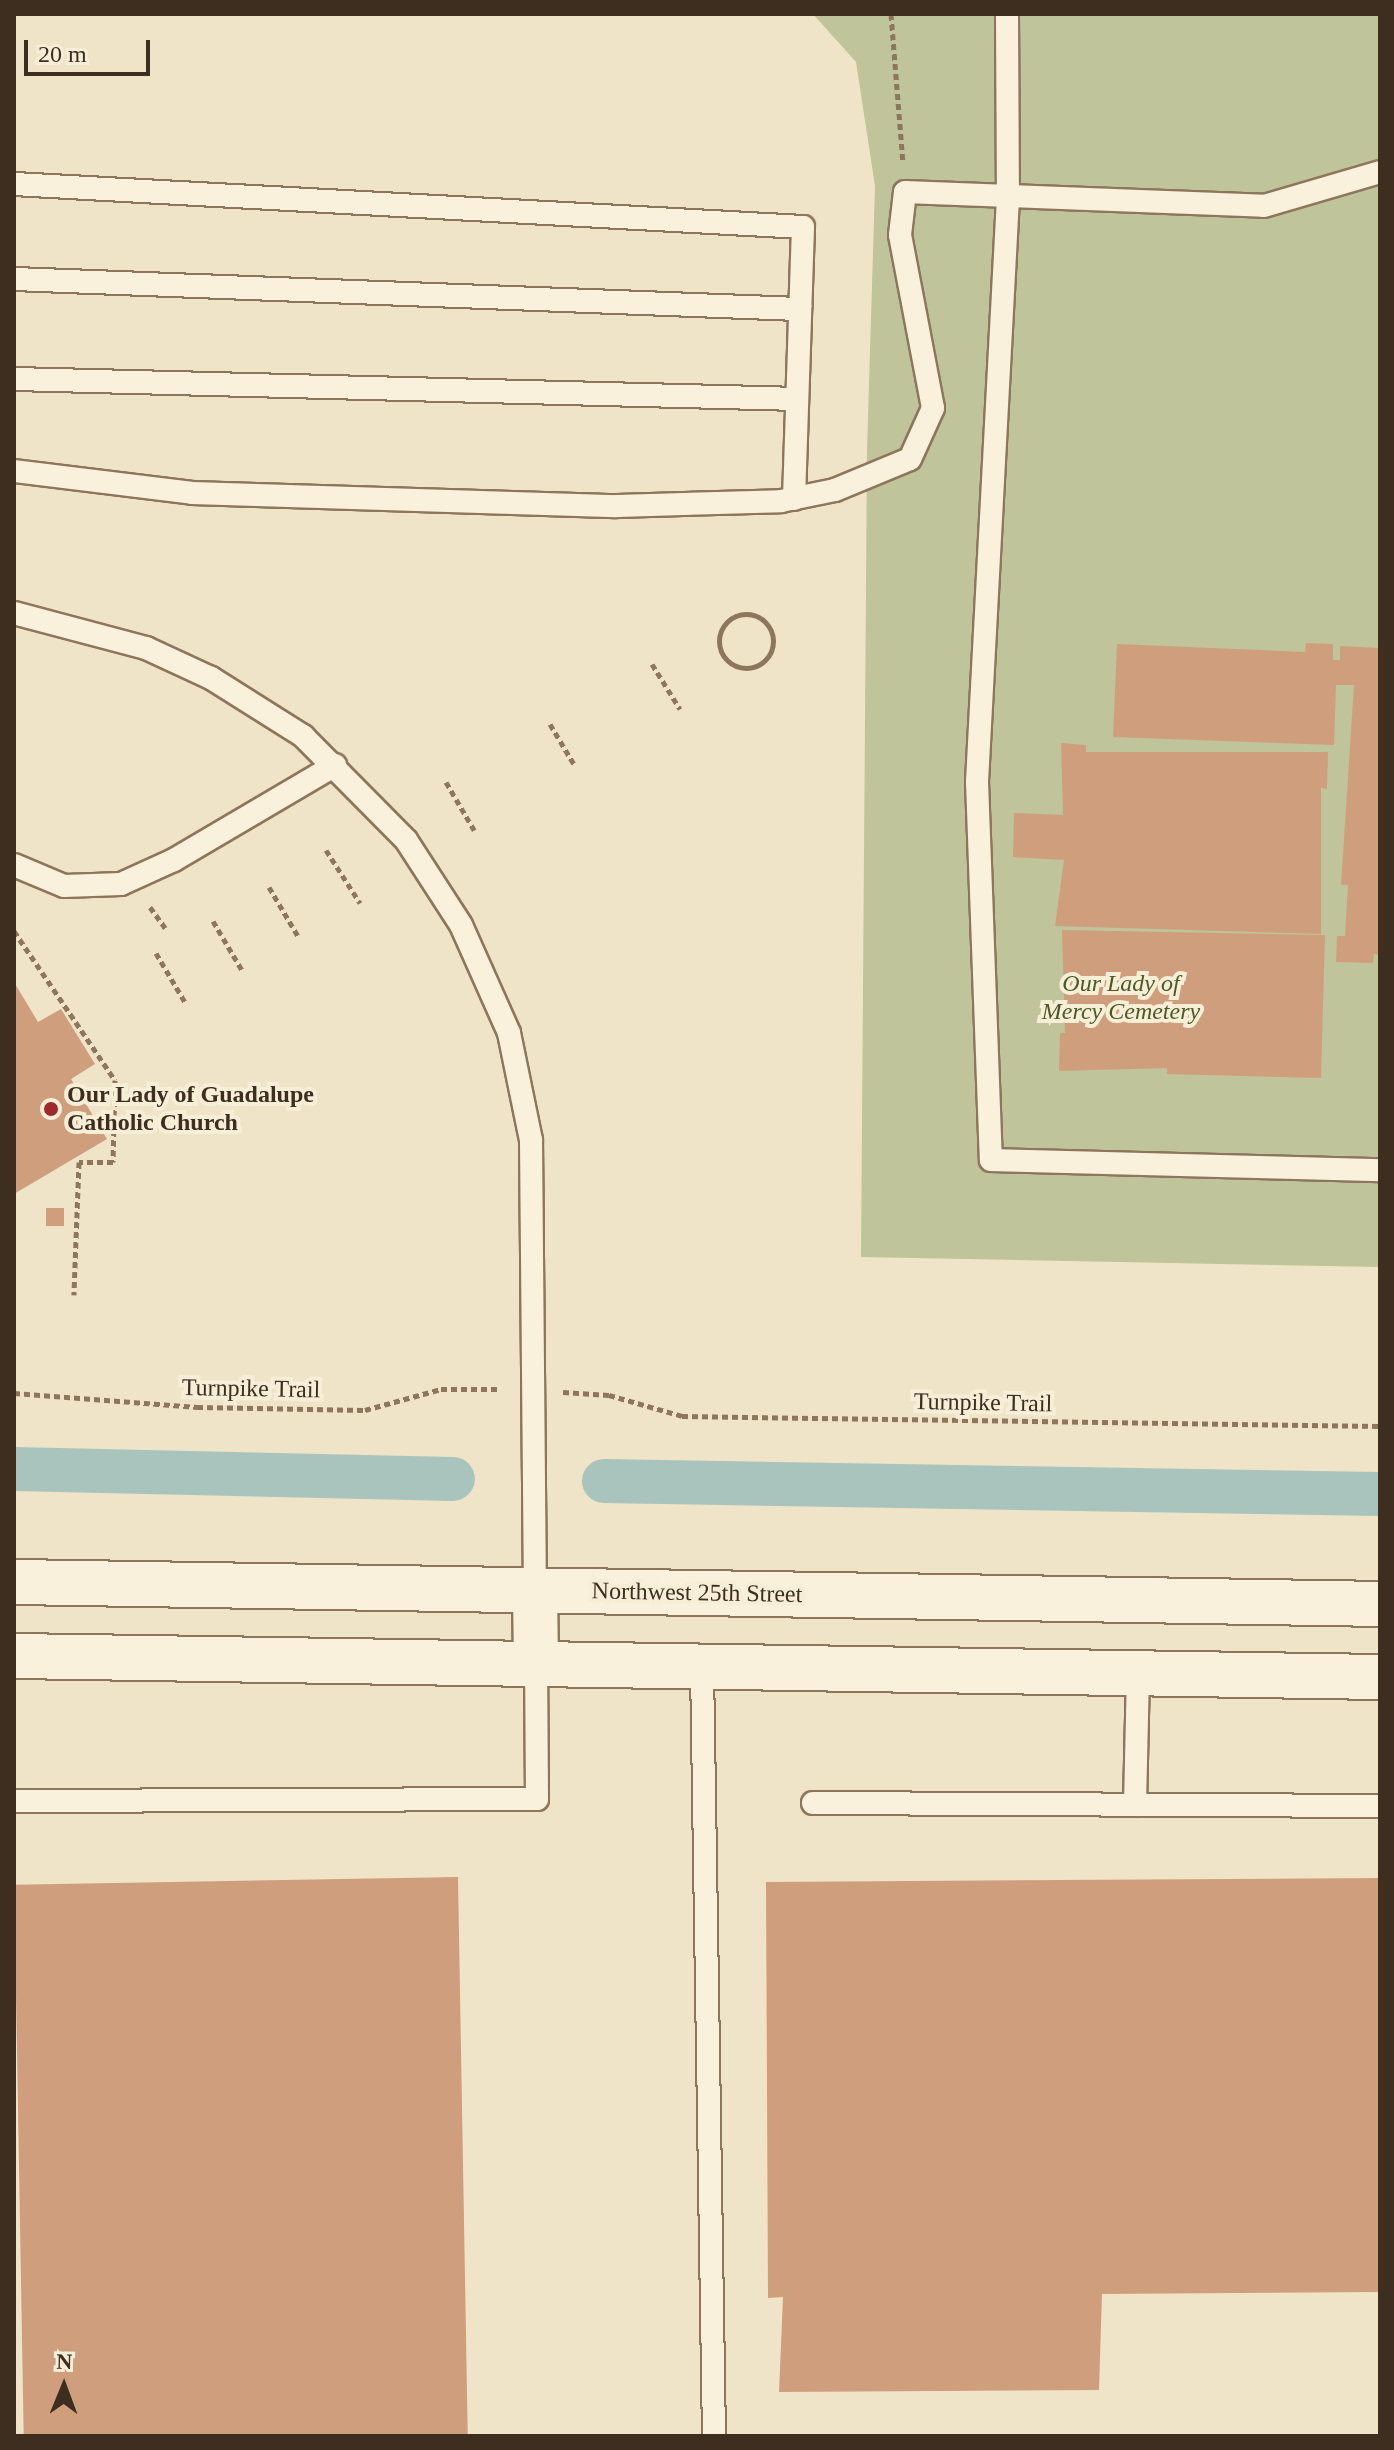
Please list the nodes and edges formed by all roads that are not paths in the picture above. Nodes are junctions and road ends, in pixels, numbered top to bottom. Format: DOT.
graph roads {
  1 [pos="1007,14"];
  2 [pos="1380,172"];
  3 [pos="14,184"];
  4 [pos="1008,198"];
  5 [pos="14,279"];
  6 [pos="800,309"];
  7 [pos="14,379"];
  8 [pos="797,399"];
  9 [pos="14,471"];
  10 [pos="794,499"];
  11 [pos="14,613"];
  12 [pos="335,765"];
  13 [pos="14,865"];
  14 [pos="1380,1170"];
  15 [pos="14,1582"];
  16 [pos="535,1591"];
  17 [pos="1380,1604"];
  18 [pos="14,1656"];
  19 [pos="536,1664"];
  20 [pos="702,1666"];
  21 [pos="1138,1673"];
  22 [pos="1380,1677"];
  23 [pos="14,1801"];
  24 [pos="813,1803"];
  25 [pos="1135,1805"];
  26 [pos="1380,1806"];
  27 [pos="714,2436"];
  1 -- 4 [label="lane"];
  2 -- 4 [label="lane"];
  3 -- 6 [label="lane"];
  4 -- 10 [label="lane"];
  4 -- 14 [label="lane"];
  5 -- 6 [label="lane"];
  6 -- 8 [label="lane"];
  7 -- 8 [label="lane"];
  8 -- 10 [label="lane"];
  9 -- 10 [label="lane"];
  11 -- 12 [label="lane"];
  12 -- 13 [label="lane"];
  12 -- 16 [label="lane"];
  15 -- 16 [label="main road, Northwest 25th Street"];
  16 -- 17 [label="main road, Northwest 25th Street"];
  16 -- 19 [label="main road"];
  18 -- 19 [label="main road"];
  19 -- 20 [label="main road"];
  19 -- 23 [label="lane"];
  20 -- 21 [label="main road"];
  20 -- 27 [label="lane"];
  21 -- 22 [label="main road"];
  21 -- 25 [label="lane"];
  24 -- 25 [label="lane"];
  25 -- 26 [label="lane"];
}
